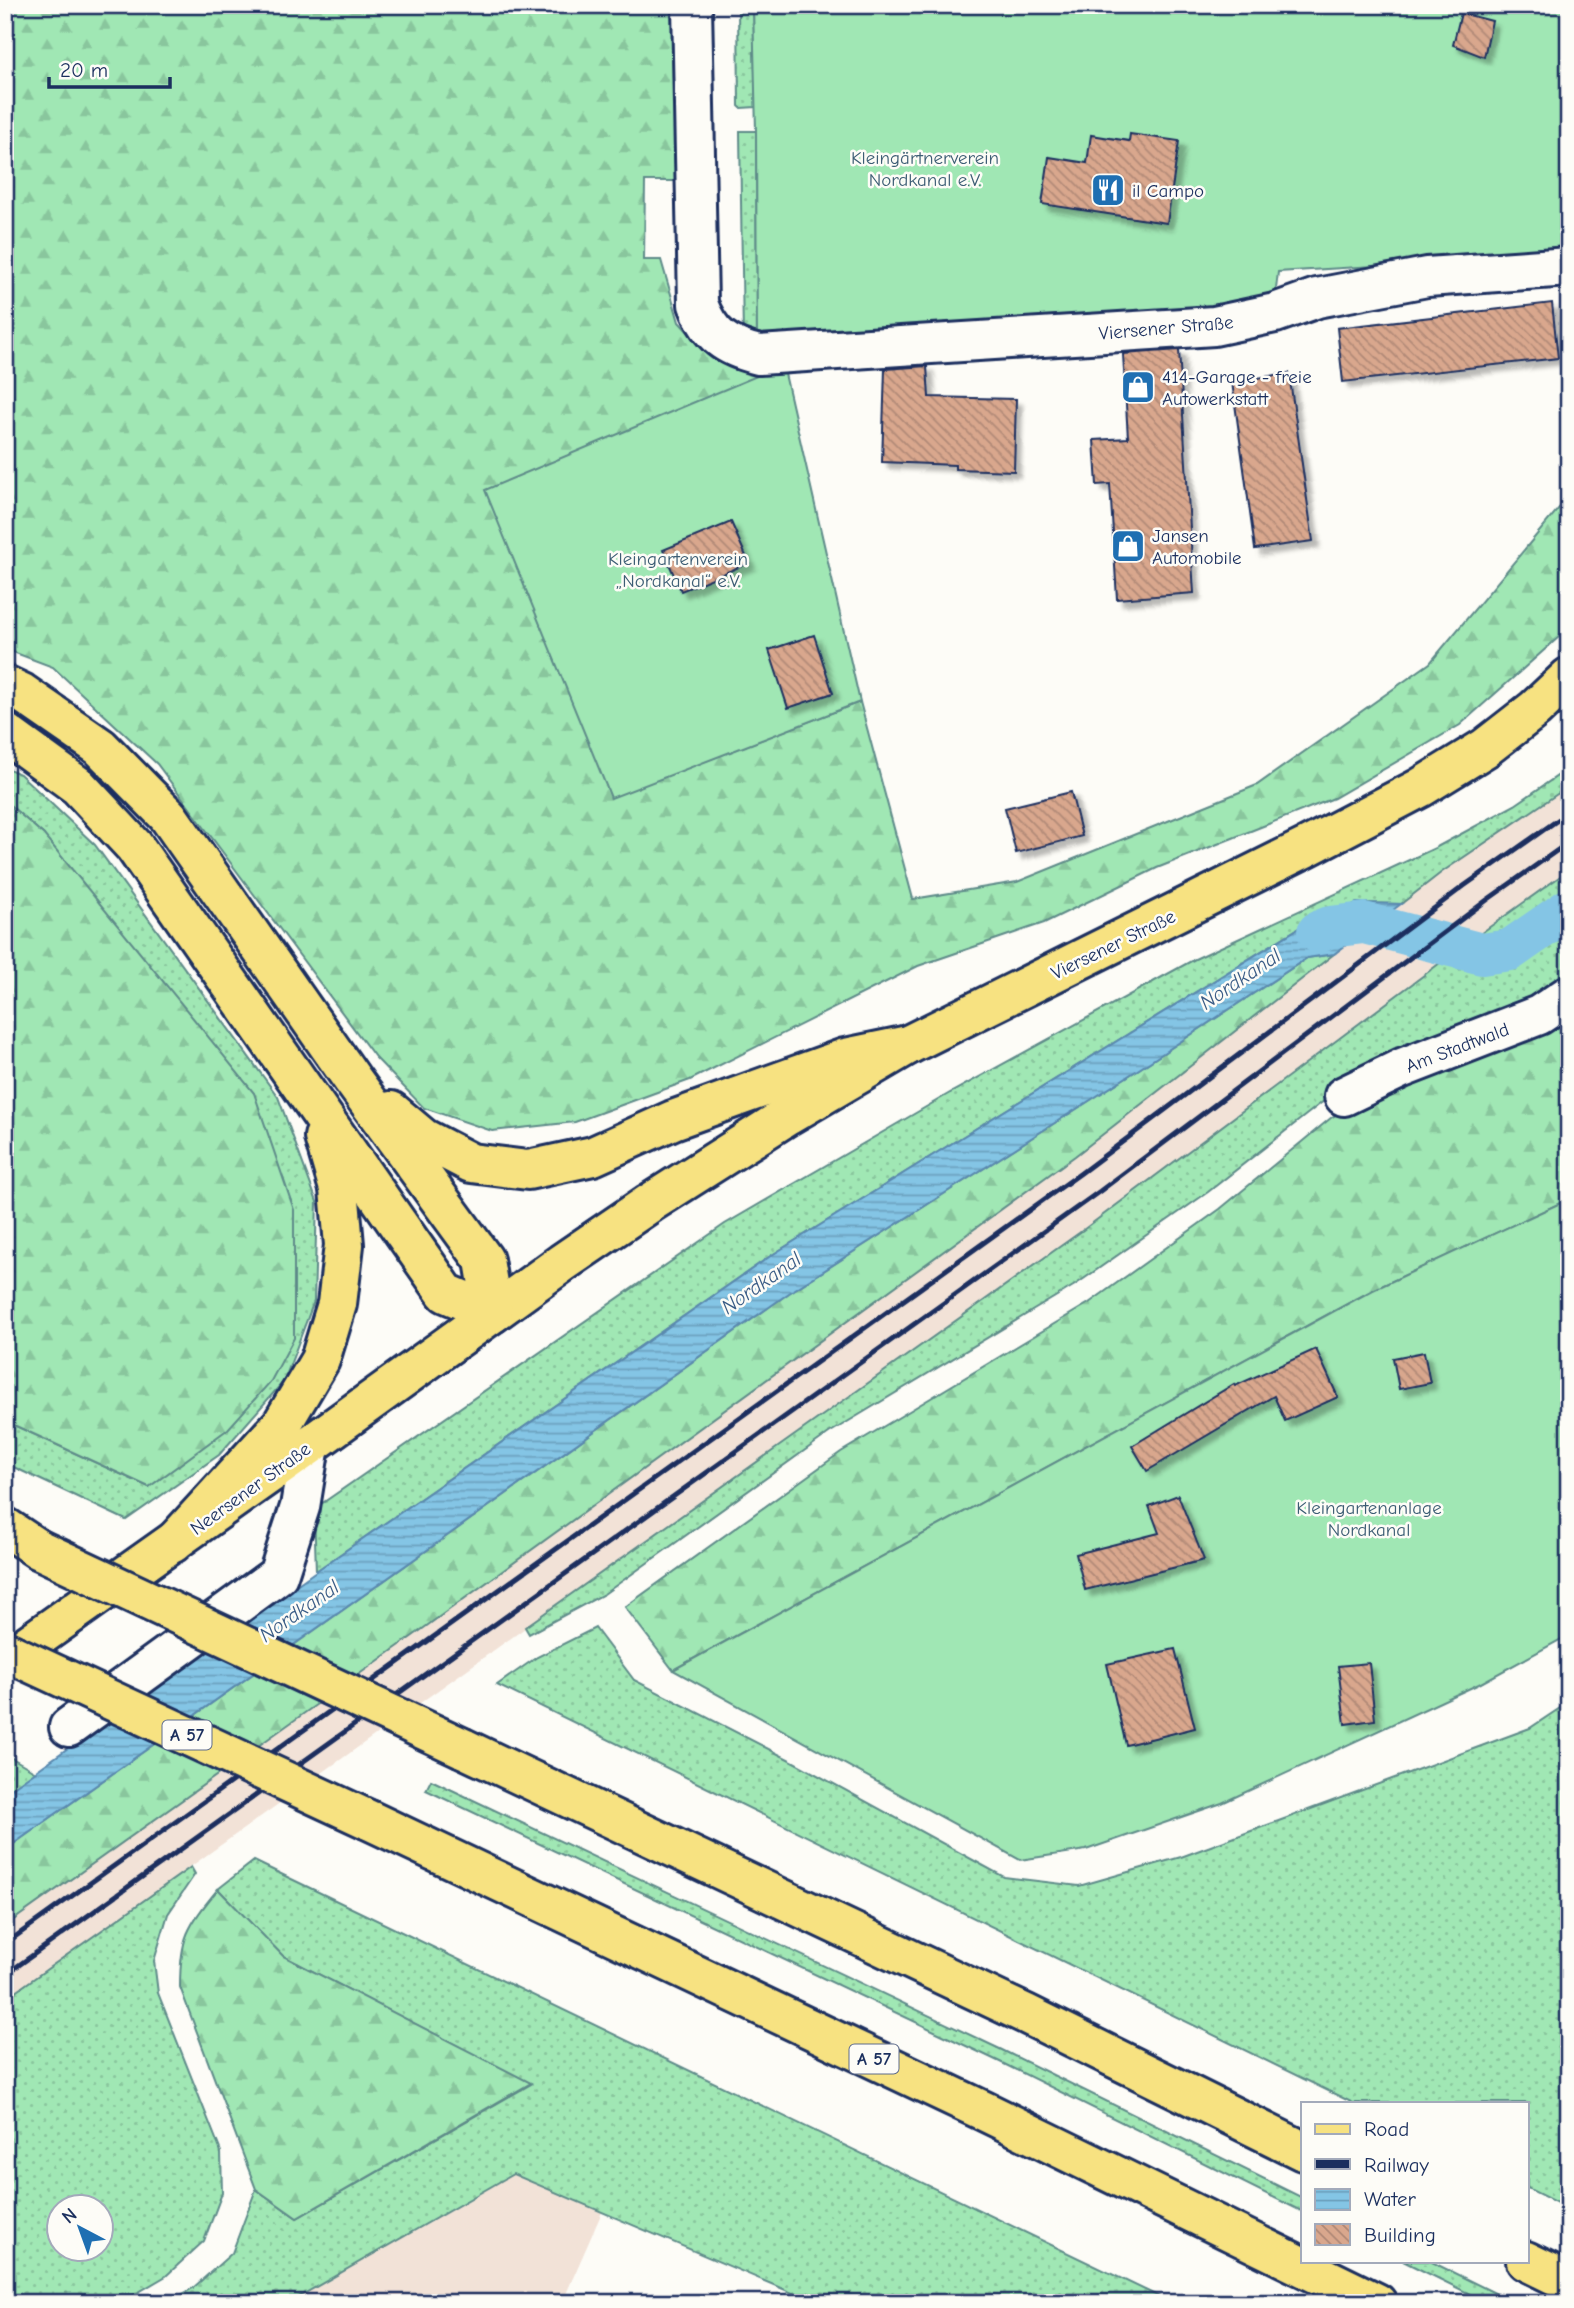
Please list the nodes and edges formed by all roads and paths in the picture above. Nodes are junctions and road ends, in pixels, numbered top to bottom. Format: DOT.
graph roads {
  1 [pos="692,5"];
  2 [pos="1569,267"];
  3 [pos="1569,677"];
  4 [pos="5,685"];
  5 [pos="5,733"];
  6 [pos="1569,995"];
  7 [pos="908,1045"];
  8 [pos="352,1079"];
  9 [pos="1344,1096"];
  10 [pos="315,1105"];
  11 [pos="650,1203"];
  12 [pos="493,1313"];
  13 [pos="310,1446"];
  14 [pos="5,1527"];
  15 [pos="22,1542"];
  16 [pos="173,1543"];
  17 [pos="5,1651"];
  18 [pos="5,1661"];
  19 [pos="69,1727"];
  20 [pos="1301,2150"];
  21 [pos="1528,2262"];
  22 [pos="1569,2282"];
  23 [pos="1377,2303"];
  1 -- 2 [label="street, Viersener Straße"];
  3 -- 7 [label="main road, Viersener Straße"];
  4 -- 8 [label="main road"];
  5 -- 10 [label="main road"];
  6 -- 9 [label="street, Am Stadtwald"];
  7 -- 8 [label="main road"];
  7 -- 11 [label="main road, Viersener Straße"];
  8 -- 12 [label="main road"];
  10 -- 12 [label="main road"];
  10 -- 16 [label="main road"];
  11 -- 12 [label="main road, Neersener Straße"];
  12 -- 13 [label="main road, Neersener Straße"];
  13 -- 16 [label="main road, Neersener Straße"];
  13 -- 19 [label="street"];
  14 -- 15 [label="main road"];
  15 -- 20 [label="main road, bridge"];
  16 -- 18 [label="main road, Neersener Straße"];
  17 -- 23 [label="main road, A 57, bridge"];
  21 -- 22 [label="main road"];
}
